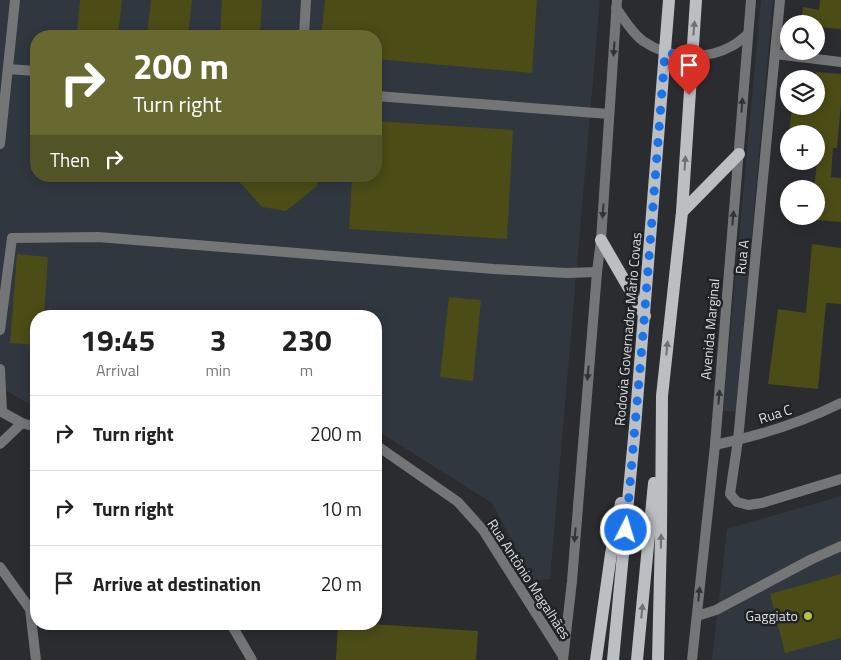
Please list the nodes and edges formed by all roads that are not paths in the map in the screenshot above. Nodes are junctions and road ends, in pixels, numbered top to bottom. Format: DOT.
graph roads {
  1 [pos="15,0"];
  2 [pos="306,0"];
  3 [pos="669,0"];
  4 [pos="696,0"];
  5 [pos="751,0"];
  6 [pos="780,0"];
  7 [pos="617,4"];
  8 [pos="304,30"];
  9 [pos="748,34"];
  10 [pos="665,53"];
  11 [pos="775,54"];
  12 [pos="692,56"];
  13 [pos="841,62"];
  14 [pos="8,69"];
  15 [pos="30,71"];
  16 [pos="382,96"];
  17 [pos="609,114"];
  18 [pos="0,144"];
  19 [pos="738,154"];
  20 [pos="682,212"];
  21 [pos="601,240"];
  22 [pos="596,272"];
  23 [pos="645,316"];
  24 [pos="0,330"];
  25 [pos="0,369"];
  26 [pos="662,396"];
  27 [pos="841,403"];
  28 [pos="1,411"];
  29 [pos="22,423"];
  30 [pos="30,425"];
  31 [pos="635,427"];
  32 [pos="738,440"];
  33 [pos="0,444"];
  34 [pos="715,446"];
  35 [pos="382,449"];
  36 [pos="841,479"];
  37 [pos="841,546"];
  38 [pos="0,567"];
  39 [pos="30,609"];
  40 [pos="697,616"];
  41 [pos="32,630"];
  42 [pos="235,630"];
  43 [pos="563,658"];
  44 [pos="36,660"];
  45 [pos="252,660"];
  46 [pos="596,660"];
  47 [pos="613,660"];
  48 [pos="637,660"];
  49 [pos="658,660"];
  50 [pos="692,660"];
  1 -- 14 [label="street"];
  2 -- 8 [label="street"];
  3 -- 10 [label="main road, Rodovia Governador Mário Covas"];
  12 -- 4 [label="main road, one-way"];
  5 -- 9 [label="street, Avenida Marginal"];
  6 -- 11 [label="street, Rua A"];
  7 -- 10 [label="street"];
  7 -- 17 [label="street, one-way"];
  9 -- 12 [label="street"];
  19 -- 9 [label="street, Avenida Marginal, one-way"];
  10 -- 12 [label="street"];
  10 -- 23 [label="main road, Rodovia Governador Mário Covas"];
  11 -- 13 [label="street"];
  11 -- 32 [label="street, Rua A"];
  20 -- 12 [label="main road, one-way"];
  14 -- 15 [label="street"];
  14 -- 18 [label="street"];
  16 -- 17 [label="street"];
  17 -- 21 [label="street, one-way"];
  19 -- 20 [label="main road"];
  34 -- 19 [label="street, Avenida Marginal, one-way"];
  26 -- 20 [label="main road, one-way"];
  21 -- 22 [label="street"];
  21 -- 23 [label="main road"];
  22 -- 24 [label="street"];
  22 -- 43 [label="street, one-way"];
  23 -- 31 [label="main road, Rodovia Governador Mário Covas"];
  25 -- 28 [label="street"];
  48 -- 26 [label="main road, one-way"];
  49 -- 26 [label="main road, one-way"];
  27 -- 32 [label="street, Rua C"];
  28 -- 29 [label="street"];
  29 -- 30 [label="street"];
  29 -- 33 [label="street"];
  31 -- 46 [label="main road"];
  31 -- 47 [label="main road, Rodovia Governador Mário Covas"];
  32 -- 34 [label="street, Rua C"];
  32 -- 36 [label="street, Rua A"];
  40 -- 34 [label="street, Avenida Marginal, one-way"];
  35 -- 43 [label="street, Rua Antônio Magalhães"];
  37 -- 40 [label="street"];
  38 -- 39 [label="street"];
  40 -- 50 [label="street, Avenida Marginal"];
  41 -- 44 [label="street"];
  42 -- 45 [label="street"];
}
